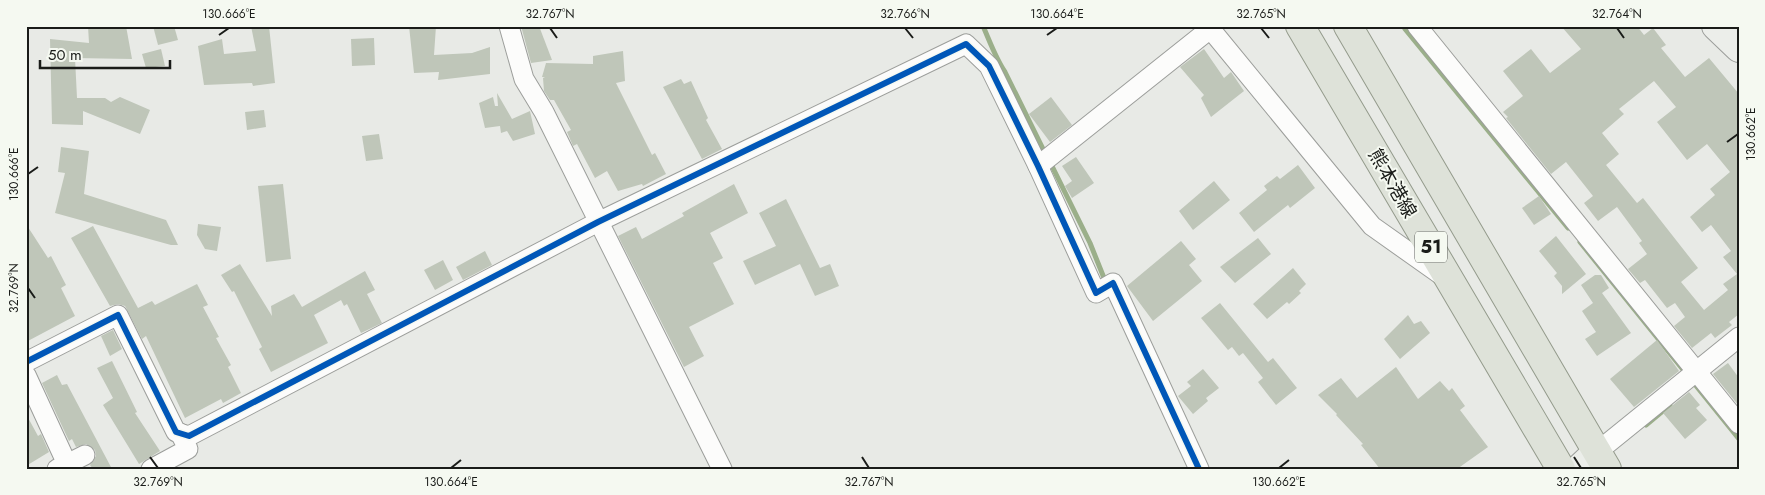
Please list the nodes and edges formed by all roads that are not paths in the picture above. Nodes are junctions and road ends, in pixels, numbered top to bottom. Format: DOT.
graph roads {
  1 [pos="509,26"];
  2 [pos="1300,26"];
  3 [pos="1348,26"];
  4 [pos="1417,26"];
  5 [pos="1716,26"];
  6 [pos="1209,28"];
  7 [pos="1739,48"];
  8 [pos="1038,166"];
  9 [pos="598,222"];
  10 [pos="1451,282"];
  11 [pos="1739,337"];
  12 [pos="26,362"];
  13 [pos="1696,371"];
  14 [pos="26,375"];
  15 [pos="1739,424"];
  16 [pos="180,433"];
  17 [pos="85,455"];
  18 [pos="1594,463"];
  19 [pos="62,466"];
  20 [pos="151,469"];
  21 [pos="722,469"];
  22 [pos="1199,469"];
  23 [pos="1561,469"];
  1 -- 9 [label="street"];
  2 -- 10 [label="main road, 熊本港線 / 51"];
  3 -- 18 [label="main road, 51"];
  4 -- 13 [label="street"];
  5 -- 7 [label="main road"];
  6 -- 8 [label="street"];
  6 -- 10 [label="street"];
  8 -- 9 [label="street"];
  8 -- 22 [label="street"];
  9 -- 16 [label="street"];
  9 -- 21 [label="street"];
  10 -- 23 [label="main road, 熊本港線 / 51"];
  11 -- 13 [label="street"];
  12 -- 16 [label="street"];
  13 -- 15 [label="street"];
  13 -- 18 [label="street"];
  14 -- 19 [label="street"];
  16 -- 20 [label="street"];
  17 -- 19 [label="street"];
}
